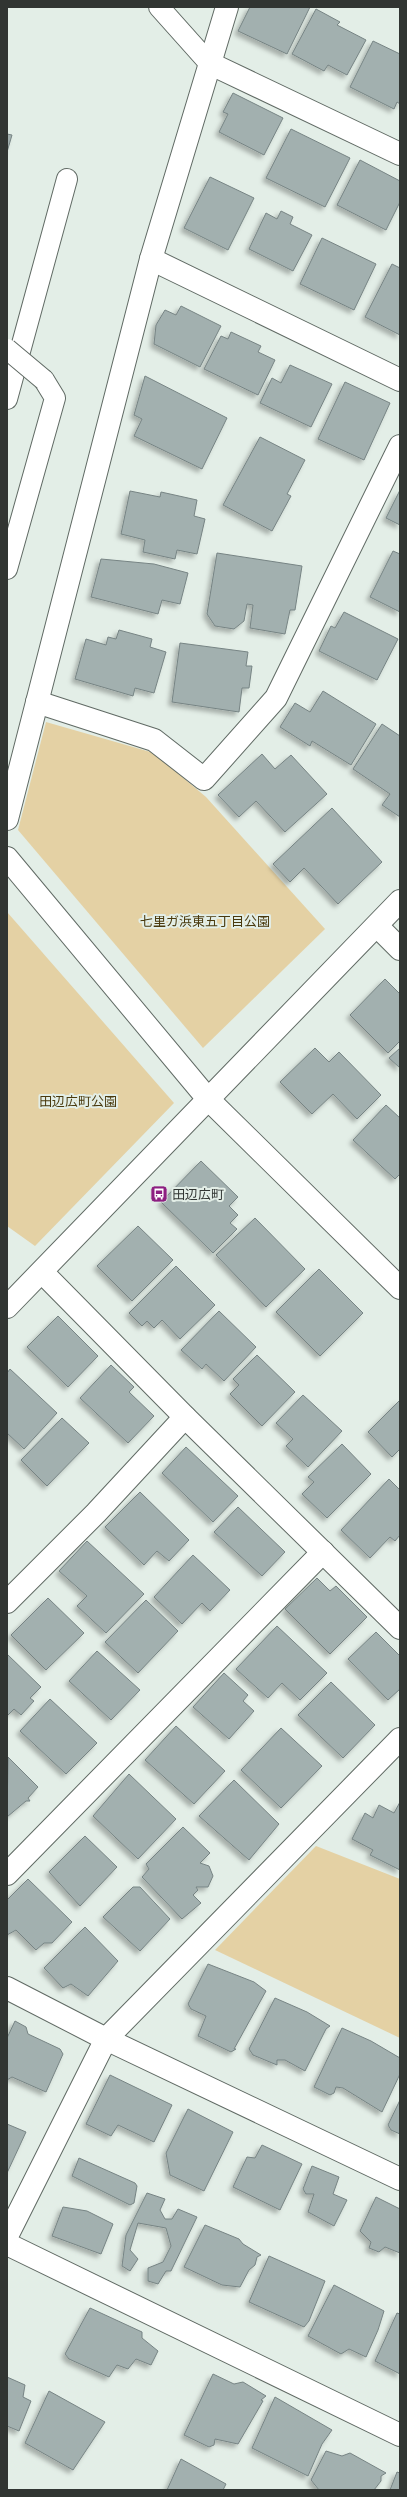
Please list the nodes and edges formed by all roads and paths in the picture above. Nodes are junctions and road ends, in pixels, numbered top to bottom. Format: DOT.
graph roads {
  1 [pos="159,7"];
  2 [pos="227,7"];
  3 [pos="209,63"];
  4 [pos="400,154"];
  5 [pos="67,179"];
  6 [pos="151,259"];
  7 [pos="7,349"];
  8 [pos="400,380"];
  9 [pos="7,399"];
  10 [pos="400,446"];
  11 [pos="7,569"];
  12 [pos="37,702"];
  13 [pos="7,819"];
  14 [pos="7,858"];
  15 [pos="400,901"];
  16 [pos="378,926"];
  17 [pos="400,949"];
  18 [pos="208,1099"];
  19 [pos="42,1272"];
  20 [pos="400,1288"];
  21 [pos="7,1307"];
  22 [pos="186,1417"];
  23 [pos="323,1552"];
  24 [pos="7,1602"];
  25 [pos="400,1628"];
  26 [pos="400,1739"];
  27 [pos="7,1874"];
  28 [pos="7,1988"];
  29 [pos="106,2039"];
  30 [pos="400,2179"];
  31 [pos="7,2236"];
  32 [pos="7,2244"];
  33 [pos="400,2435"];
  1 -- 3 [label="lane"];
  2 -- 3 [label="street"];
  3 -- 4 [label="street"];
  3 -- 6 [label="street"];
  5 -- 9 [label="lane"];
  6 -- 8 [label="street"];
  6 -- 12 [label="street"];
  7 -- 11 [label="lane, bridge"];
  10 -- 12 [label="street"];
  12 -- 13 [label="street"];
  14 -- 18 [label="street"];
  15 -- 16 [label="street"];
  16 -- 17 [label="street"];
  16 -- 18 [label="street"];
  18 -- 19 [label="street"];
  18 -- 20 [label="street"];
  19 -- 21 [label="street"];
  19 -- 22 [label="street"];
  22 -- 23 [label="street"];
  22 -- 24 [label="street"];
  23 -- 25 [label="street"];
  23 -- 27 [label="street"];
  26 -- 29 [label="street"];
  28 -- 29 [label="street"];
  29 -- 30 [label="street"];
  29 -- 31 [label="street"];
  32 -- 33 [label="street"];
}
